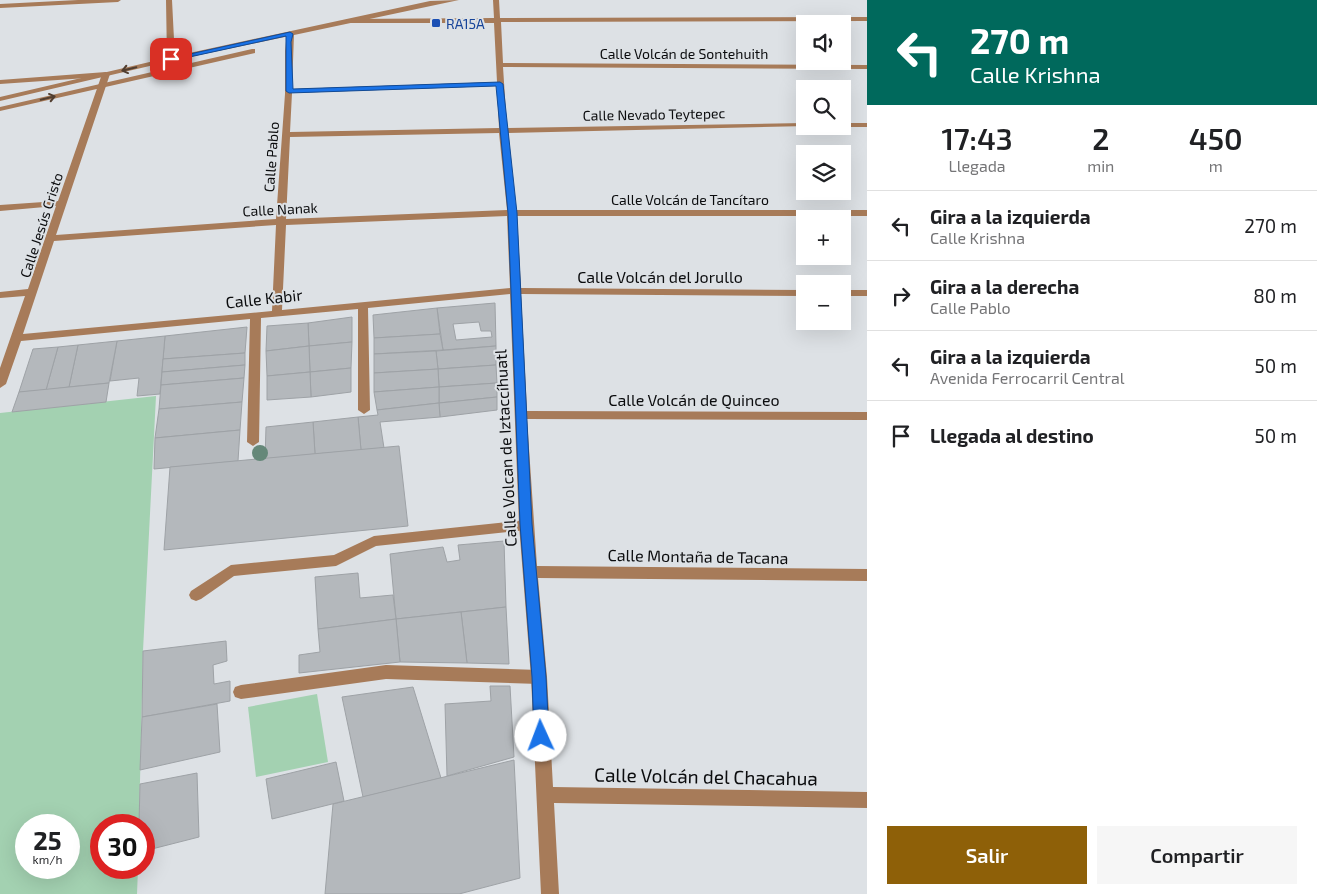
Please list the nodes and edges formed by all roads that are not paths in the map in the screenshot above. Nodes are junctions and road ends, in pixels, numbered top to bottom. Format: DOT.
graph roads {
  1 [pos="118,0"];
  2 [pos="169,0"];
  3 [pos="496,0"];
  4 [pos="453,1"];
  5 [pos="0,6"];
  6 [pos="497,19"];
  7 [pos="867,19"];
  8 [pos="348,21"];
  9 [pos="384,21"];
  10 [pos="289,38"];
  11 [pos="171,59"];
  12 [pos="500,65"];
  13 [pos="867,67"];
  14 [pos="175,68"];
  15 [pos="106,74"];
  16 [pos="0,82"];
  17 [pos="500,84"];
  18 [pos="102,86"];
  19 [pos="289,91"];
  20 [pos="0,99"];
  21 [pos="0,109"];
  22 [pos="851,125"];
  23 [pos="867,125"];
  24 [pos="796,126"];
  25 [pos="503,130"];
  26 [pos="286,135"];
  27 [pos="62,203"];
  28 [pos="0,208"];
  29 [pos="512,213"];
  30 [pos="867,213"];
  31 [pos="280,222"];
  32 [pos="49,238"];
  33 [pos="514,291"];
  34 [pos="33,292"];
  35 [pos="796,293"];
  36 [pos="851,293"];
  37 [pos="867,293"];
  38 [pos="0,295"];
  39 [pos="363,304"];
  40 [pos="277,313"];
  41 [pos="256,315"];
  42 [pos="17,338"];
  43 [pos="0,384"];
  44 [pos="364,410"];
  45 [pos="522,414"];
  46 [pos="867,416"];
  47 [pos="253,442"];
  48 [pos="526,524"];
  49 [pos="529,572"];
  50 [pos="867,575"];
  51 [pos="196,595"];
  52 [pos="539,677"];
  53 [pos="241,692"];
  54 [pos="544,795"];
  55 [pos="867,800"];
  56 [pos="550,894"];
  1 -- 5 [label="street"];
  2 -- 11 [label="street"];
  3 -- 6 [label="street, Calle Volcan de Iztaccíhuatl"];
  4 -- 8 [label="street"];
  4 -- 9 [label="street"];
  6 -- 7 [label="street"];
  6 -- 9 [label="street"];
  6 -- 12 [label="street, Calle Volcan de Iztaccíhuatl"];
  8 -- 9 [label="street"];
  8 -- 10 [label="street"];
  9 -- 10 [label="street"];
  10 -- 11 [label="street"];
  10 -- 14 [label="street"];
  10 -- 19 [label="street, Calle Pablo"];
  11 -- 14 [label="street"];
  11 -- 15 [label="street, one-way"];
  12 -- 13 [label="street, Calle Volcán de Sontehuith"];
  12 -- 17 [label="street, Calle Volcan de Iztaccíhuatl"];
  14 -- 18 [label="street"];
  15 -- 16 [label="street"];
  15 -- 18 [label="street, Calle Jesús Cristo"];
  15 -- 20 [label="street"];
  17 -- 19 [label="street"];
  17 -- 25 [label="street, Calle Volcan de Iztaccíhuatl"];
  21 -- 18 [label="street, one-way"];
  18 -- 27 [label="street, Calle Jesús Cristo"];
  19 -- 26 [label="street, Calle Pablo"];
  22 -- 23 [label="street"];
  24 -- 25 [label="street, Calle Nevado Teytepec"];
  25 -- 26 [label="street"];
  25 -- 29 [label="street, Calle Volcan de Iztaccíhuatl"];
  26 -- 31 [label="street, Calle Pablo"];
  27 -- 28 [label="street"];
  27 -- 32 [label="street, Calle Jesús Cristo"];
  29 -- 30 [label="street, Calle Volcán de Tancítaro"];
  29 -- 31 [label="street, Calle Nanak"];
  29 -- 33 [label="street, Calle Volcan de Iztaccíhuatl"];
  31 -- 32 [label="street, Calle Nanak"];
  31 -- 40 [label="street, Calle Pablo"];
  32 -- 34 [label="street, Calle Jesús Cristo"];
  33 -- 35 [label="street, Calle Volcán del Jorullo"];
  33 -- 39 [label="street, Calle Kabir"];
  33 -- 45 [label="street, Calle Volcan de Iztaccíhuatl"];
  34 -- 38 [label="street"];
  34 -- 42 [label="street, Calle Jesús Cristo"];
  36 -- 37 [label="street"];
  39 -- 40 [label="street, Calle Kabir"];
  39 -- 44 [label="street"];
  40 -- 41 [label="street, Calle Kabir"];
  41 -- 42 [label="street, Calle Kabir"];
  41 -- 47 [label="street"];
  42 -- 43 [label="street, Calle Jesús Cristo"];
  45 -- 46 [label="street, Calle Volcán de Quinceo"];
  45 -- 48 [label="street, Calle Volcan de Iztaccíhuatl"];
  48 -- 49 [label="street, Calle Volcan de Iztaccíhuatl"];
  48 -- 51 [label="street"];
  49 -- 50 [label="street, Calle Montaña de Tacana"];
  49 -- 52 [label="street, Calle Volcan de Iztaccíhuatl"];
  52 -- 53 [label="street"];
  52 -- 54 [label="street, Calle Volcan de Iztaccíhuatl"];
  54 -- 55 [label="street, Calle Volcán del Chacahua"];
  54 -- 56 [label="street, Calle Volcan de Iztaccíhuatl"];
}
